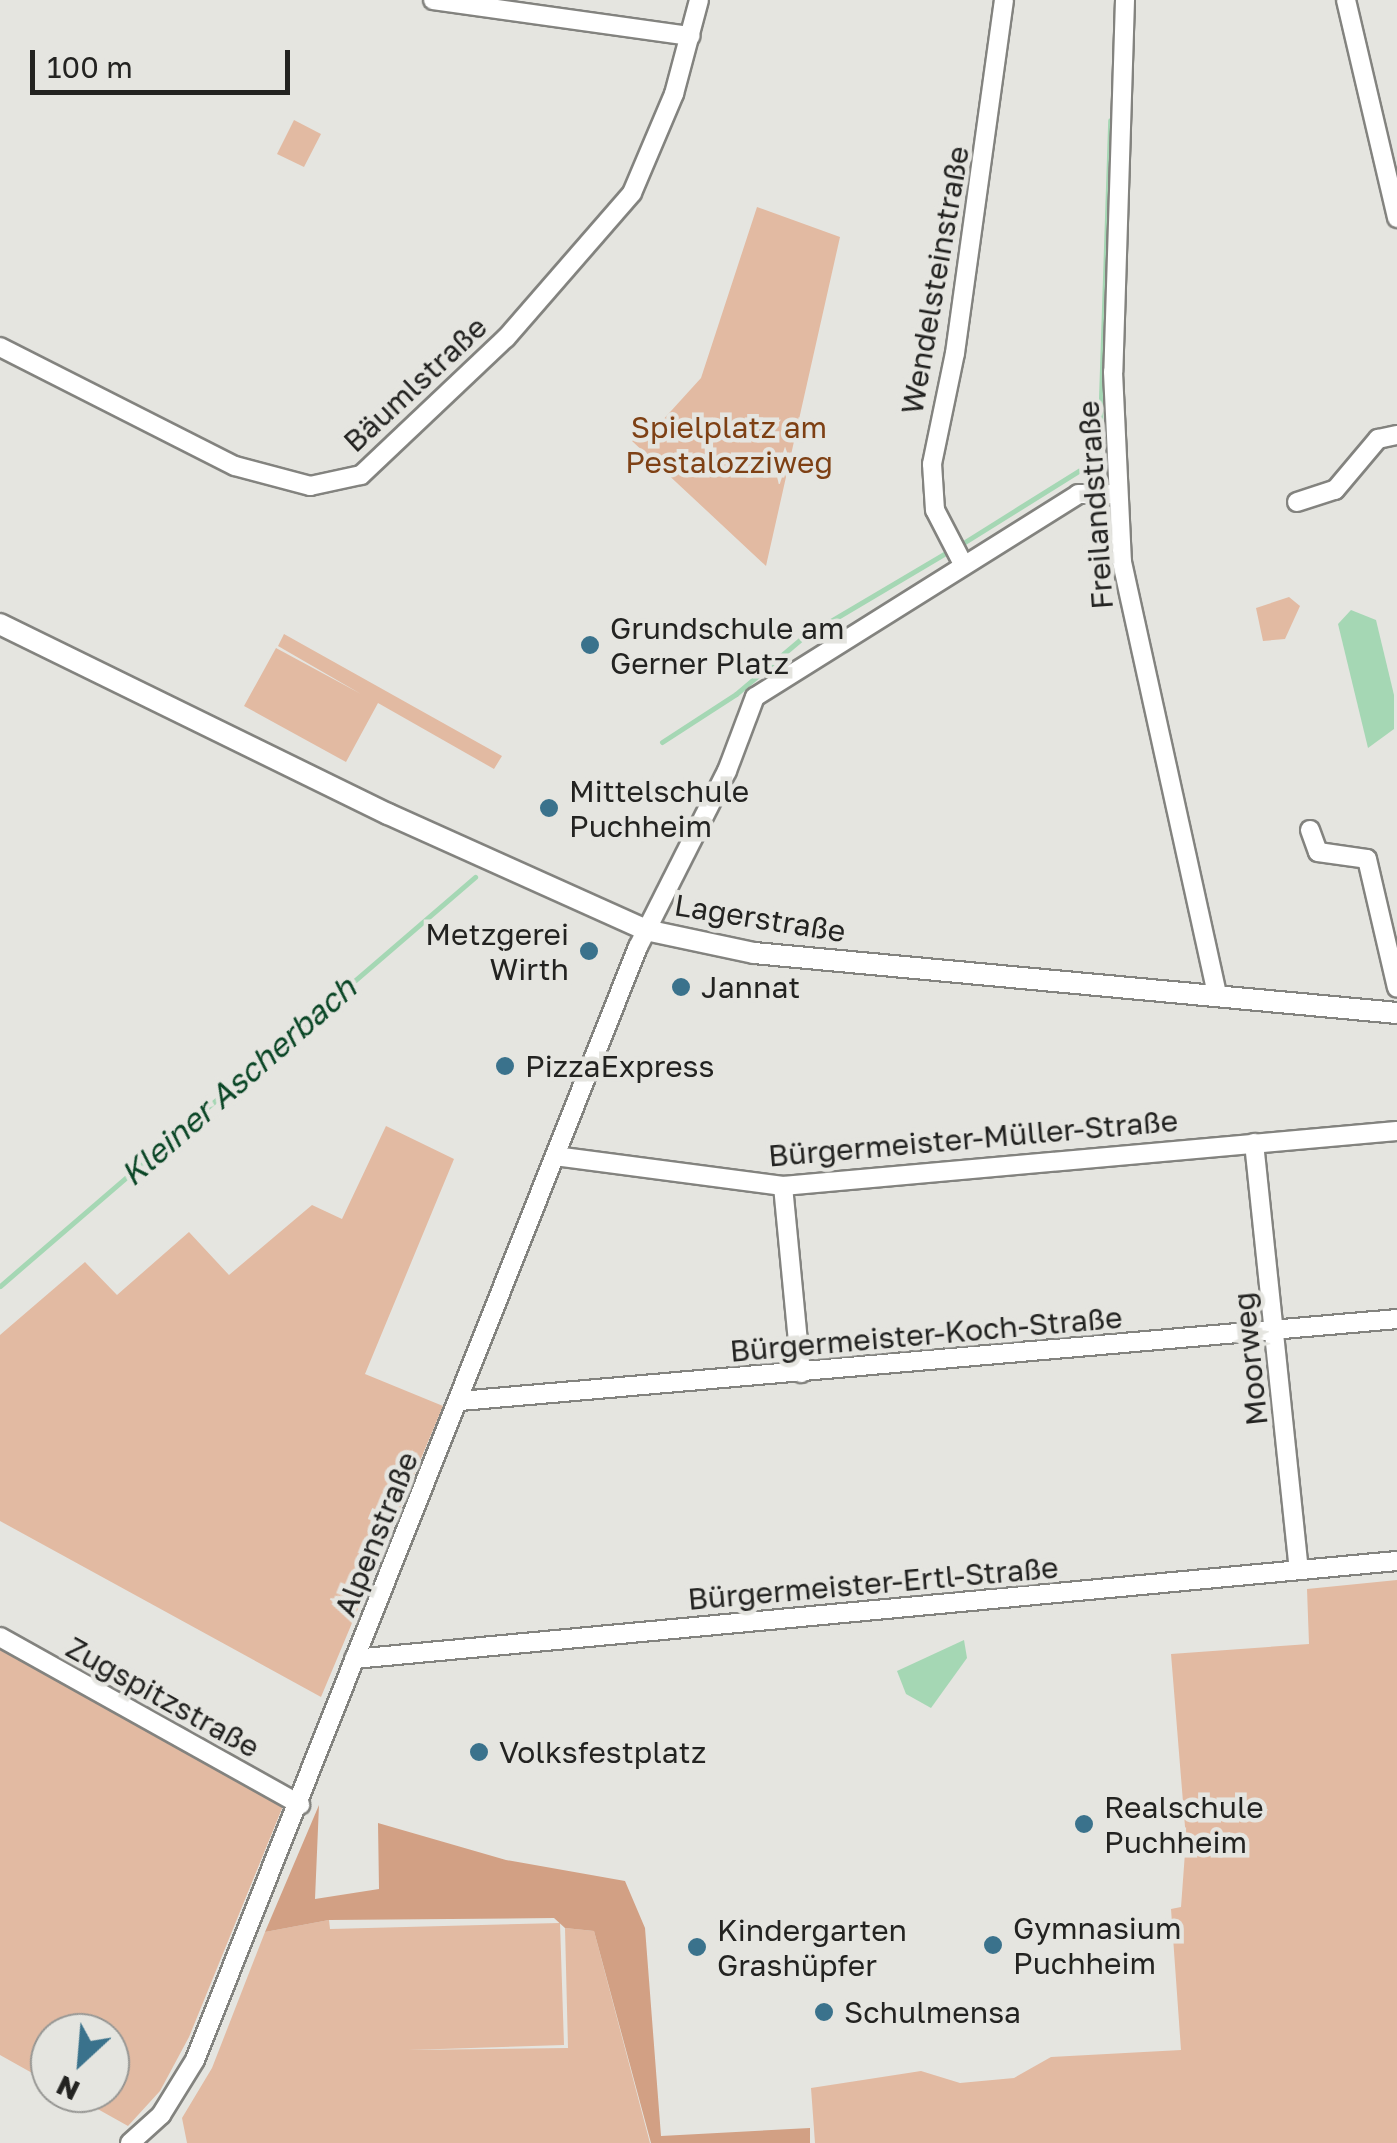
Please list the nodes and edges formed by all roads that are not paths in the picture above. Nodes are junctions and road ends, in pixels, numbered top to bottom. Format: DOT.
graph roads {
  1 [pos="432,0"];
  2 [pos="699,0"];
  3 [pos="1004,0"];
  4 [pos="1126,0"];
  5 [pos="1346,0"];
  6 [pos="690,36"];
  7 [pos="1397,218"];
  8 [pos="0,347"];
  9 [pos="1397,435"];
  10 [pos="1118,494"];
  11 [pos="1297,502"];
  12 [pos="958,558"];
  13 [pos="0,624"];
  14 [pos="1310,830"];
  15 [pos="646,930"];
  16 [pos="1397,988"];
  17 [pos="1218,997"];
  18 [pos="1397,1013"];
  19 [pos="1397,1131"];
  20 [pos="1254,1143"];
  21 [pos="555,1156"];
  22 [pos="783,1186"];
  23 [pos="1397,1319"];
  24 [pos="1274,1330"];
  25 [pos="800,1373"];
  26 [pos="460,1401"];
  27 [pos="1397,1561"];
  28 [pos="1300,1570"];
  29 [pos="0,1636"];
  30 [pos="354,1660"];
  31 [pos="300,1805"];
  32 [pos="130,2143"];
  1 -- 6 [label="street"];
  2 -- 6 [label="street, Bäumlstraße"];
  3 -- 12 [label="street, Wendelsteinstraße"];
  4 -- 10 [label="street, Freilandstraße"];
  5 -- 7 [label="street"];
  6 -- 8 [label="street, Bäumlstraße"];
  9 -- 11 [label="street"];
  10 -- 12 [label="street, Alpenstraße"];
  10 -- 17 [label="street, Freilandstraße"];
  12 -- 15 [label="street, Alpenstraße"];
  13 -- 15 [label="street, Lagerstraße"];
  14 -- 16 [label="street"];
  15 -- 17 [label="street, Lagerstraße"];
  15 -- 21 [label="street, Alpenstraße"];
  17 -- 18 [label="street, Lagerstraße"];
  19 -- 20 [label="street, Bürgermeister-Müller-Straße"];
  20 -- 22 [label="street, Bürgermeister-Müller-Straße"];
  20 -- 24 [label="street, Moorweg"];
  21 -- 22 [label="street, Bürgermeister-Müller-Straße"];
  21 -- 26 [label="street, Alpenstraße"];
  22 -- 25 [label="street"];
  23 -- 24 [label="street, Bürgermeister-Koch-Straße"];
  24 -- 25 [label="street, Bürgermeister-Koch-Straße"];
  24 -- 28 [label="street, Moorweg"];
  25 -- 26 [label="street, Bürgermeister-Koch-Straße"];
  26 -- 30 [label="street, Alpenstraße"];
  27 -- 28 [label="street, Bürgermeister-Ertl-Straße"];
  28 -- 30 [label="street, Bürgermeister-Ertl-Straße"];
  29 -- 31 [label="street, Zugspitzstraße"];
  30 -- 31 [label="street, Alpenstraße"];
  31 -- 32 [label="street, Alpenstraße"];
}
